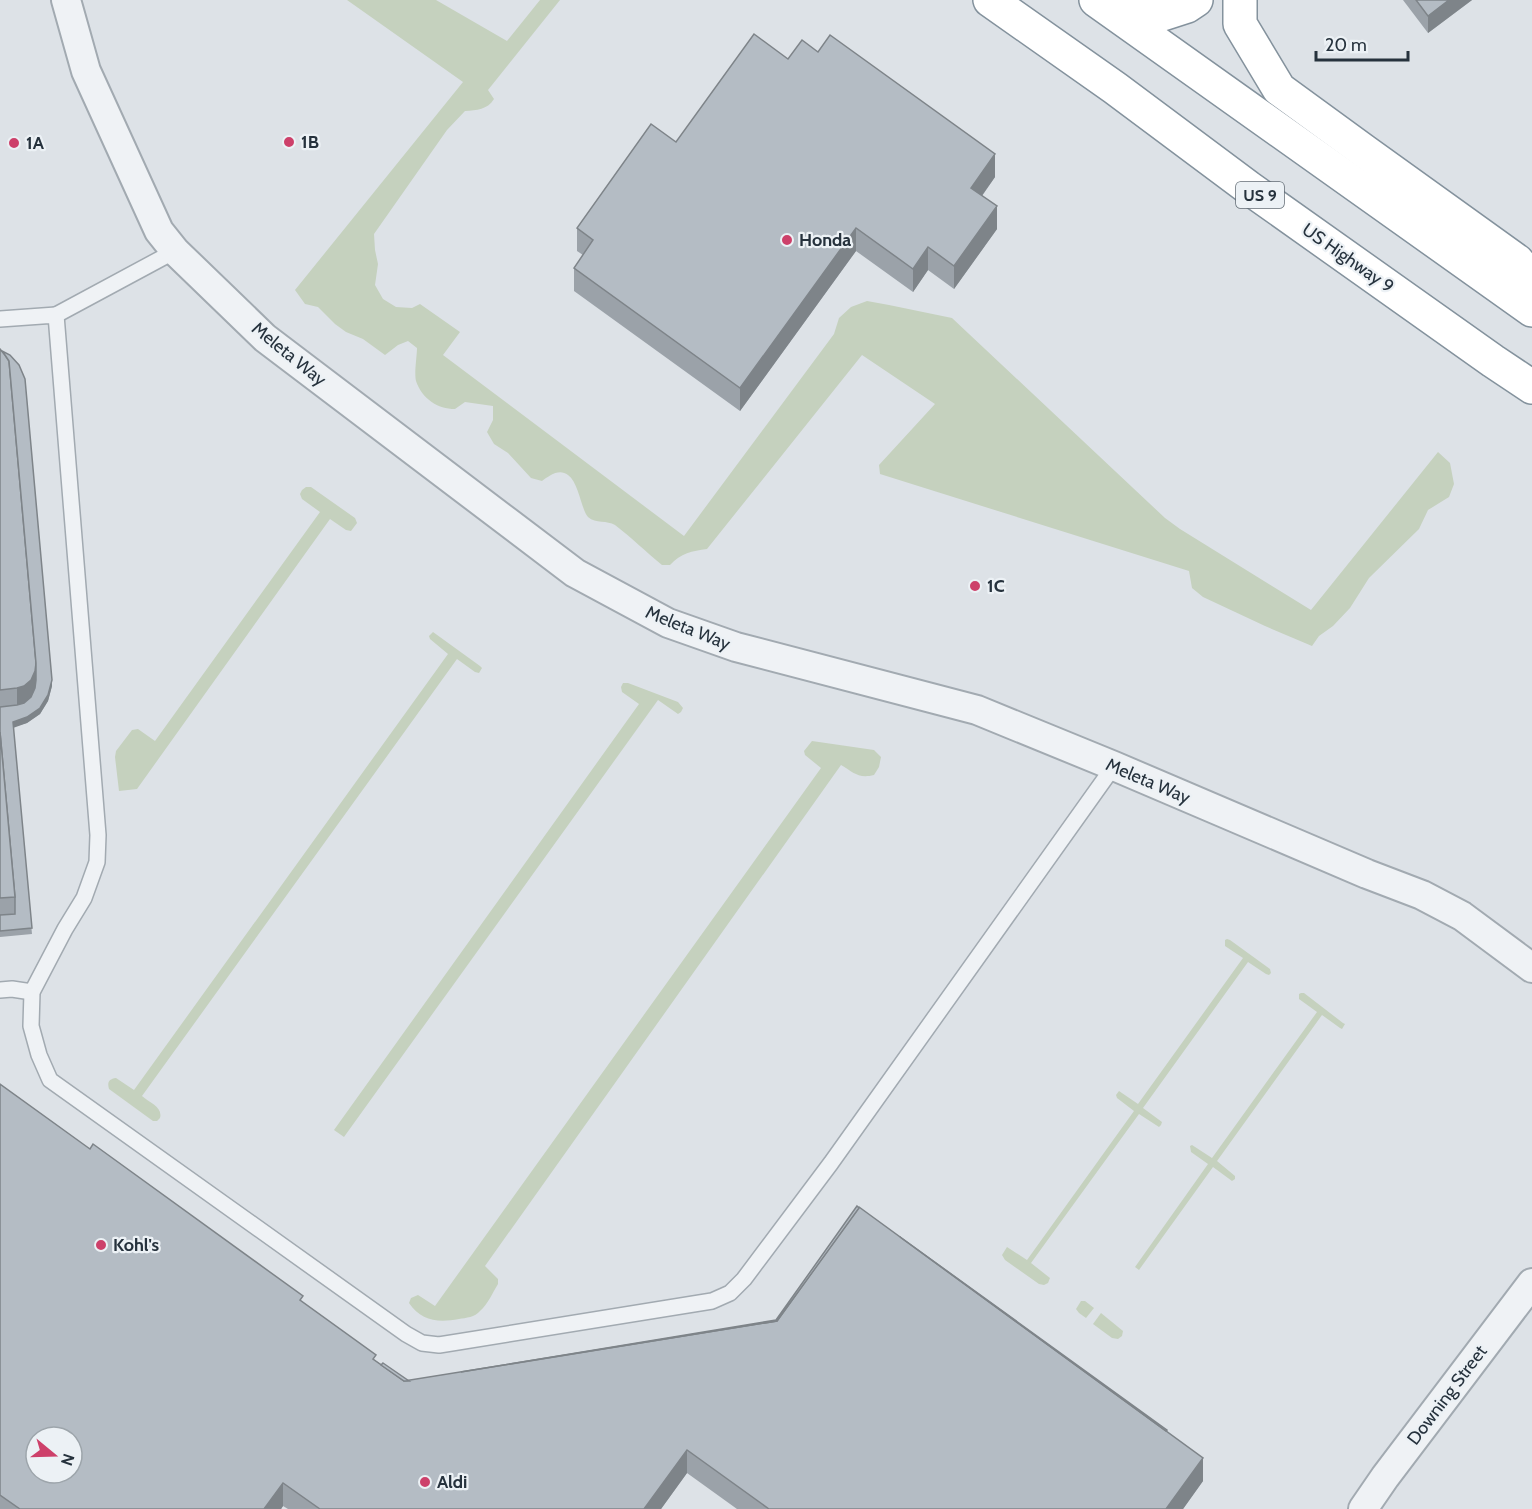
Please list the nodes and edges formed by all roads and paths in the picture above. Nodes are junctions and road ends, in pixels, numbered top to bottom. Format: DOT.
graph roads {
  1 [pos="66,0"];
  2 [pos="990,0"];
  3 [pos="1096,0"];
  4 [pos="1115,0"];
  5 [pos="1196,0"];
  6 [pos="1240,0"];
  7 [pos="175,251"];
  8 [pos="1532,280"];
  9 [pos="1532,310"];
  10 [pos="56,315"];
  11 [pos="0,319"];
  12 [pos="1532,387"];
  13 [pos="1114,766"];
  14 [pos="1532,968"];
  15 [pos="0,990"];
  16 [pos="32,992"];
  17 [pos="1532,1283"];
  18 [pos="1363,1509"];
  1 -- 7 [label="street, Meleta Way"];
  2 -- 12 [label="highway, US Highway 9 / US 9"];
  3 -- 9 [label="highway"];
  4 -- 5 [label="highway"];
  6 -- 8 [label="highway"];
  7 -- 10 [label="lane"];
  7 -- 13 [label="street, Meleta Way"];
  10 -- 11 [label="lane"];
  10 -- 16 [label="lane"];
  13 -- 14 [label="street, Meleta Way"];
  13 -- 16 [label="lane"];
  15 -- 16 [label="lane"];
  17 -- 18 [label="street, Downing Street"];
}
